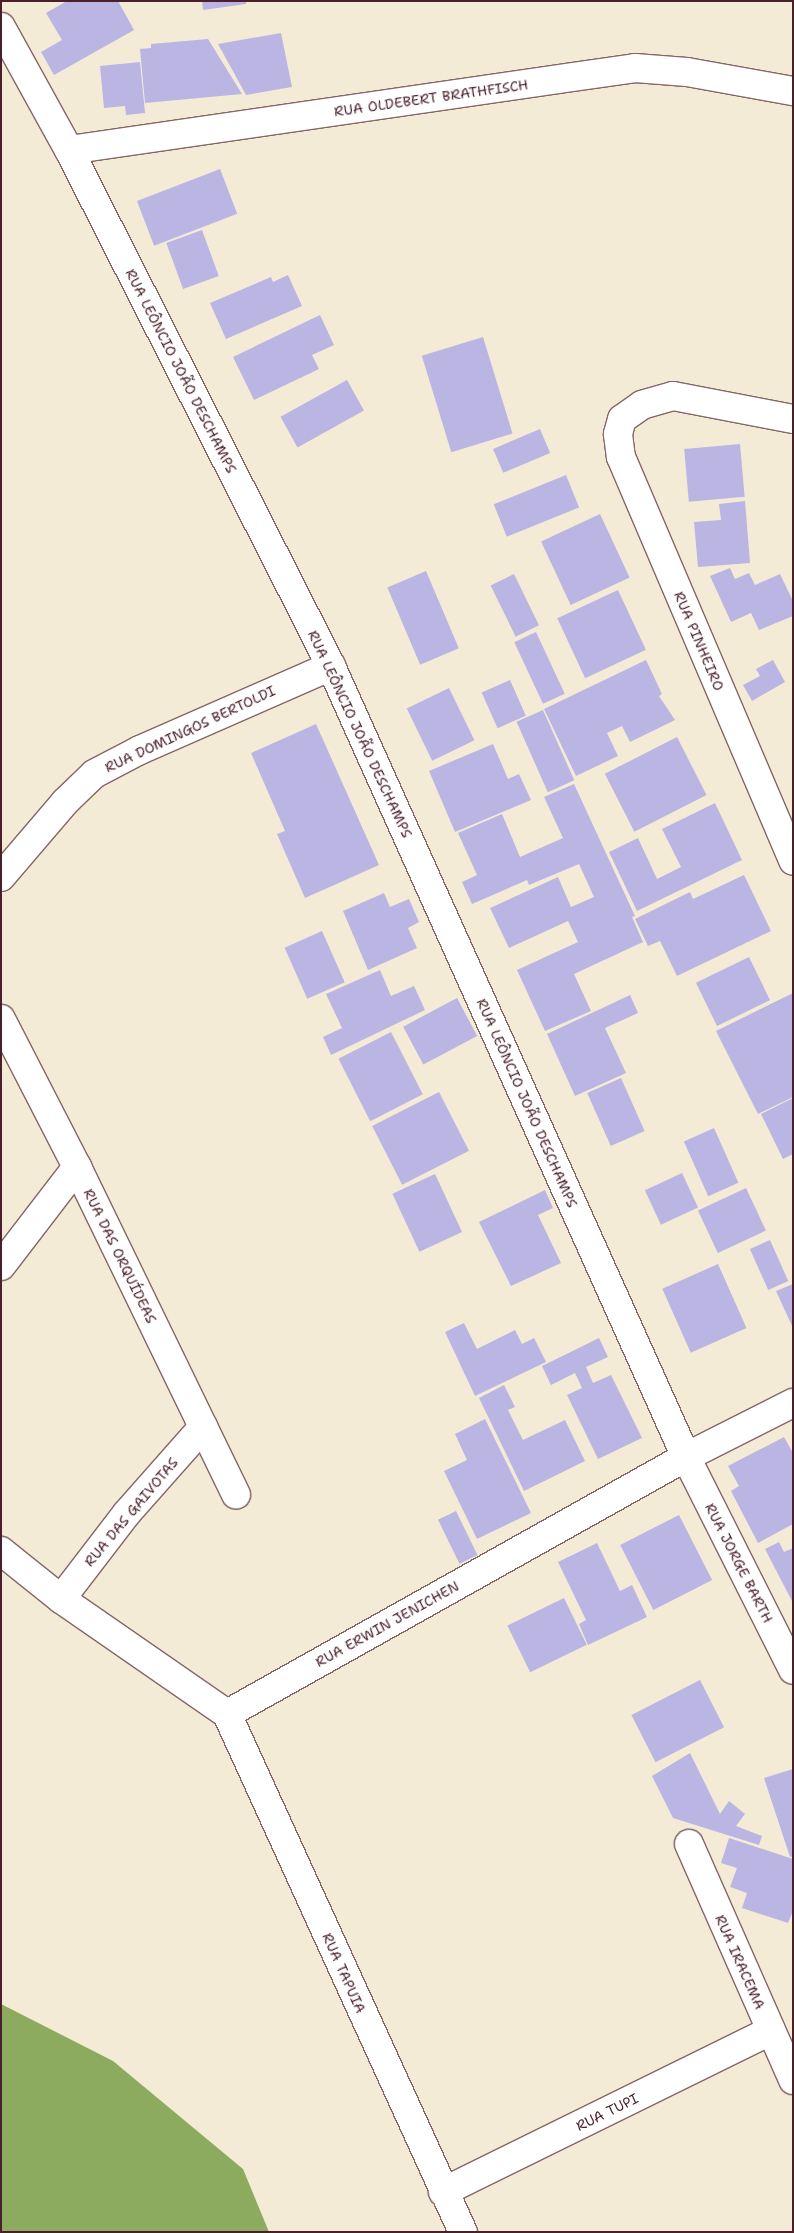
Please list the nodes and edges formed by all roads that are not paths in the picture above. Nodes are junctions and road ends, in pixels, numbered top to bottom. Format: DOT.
graph roads {
  1 [pos="1,27"];
  2 [pos="793,91"];
  3 [pos="69,150"];
  4 [pos="793,419"];
  5 [pos="331,666"];
  6 [pos="793,861"];
  7 [pos="1,877"];
  8 [pos="1,1019"];
  9 [pos="77,1167"];
  10 [pos="1,1266"];
  11 [pos="793,1403"];
  12 [pos="204,1427"];
  13 [pos="686,1457"];
  14 [pos="236,1494"];
  15 [pos="1,1551"];
  16 [pos="61,1598"];
  17 [pos="793,1670"];
  18 [pos="227,1714"];
  19 [pos="689,1844"];
  20 [pos="770,2031"];
  21 [pos="793,2080"];
  22 [pos="443,2192"];
  23 [pos="463,2232"];
  1 -- 3 [label="street, RUA LEÔNCIO JOÃO DESCHAMPS"];
  2 -- 3 [label="street, RUA OLDEBERT BRATHFISCH"];
  3 -- 5 [label="street, RUA LEÔNCIO JOÃO DESCHAMPS"];
  4 -- 6 [label="street, RUA PINHEIRO"];
  5 -- 7 [label="street, RUA DOMINGOS BERTOLDI"];
  5 -- 13 [label="street, RUA LEÔNCIO JOÃO DESCHAMPS"];
  8 -- 9 [label="street, RUA DAS ORQUÍDEAS"];
  9 -- 10 [label="street"];
  9 -- 12 [label="street, RUA DAS ORQUÍDEAS"];
  11 -- 13 [label="street, RUA ERWIN JENICHEN"];
  12 -- 14 [label="street, RUA DAS ORQUÍDEAS"];
  12 -- 16 [label="street, RUA DAS GAIVOTAS"];
  13 -- 17 [label="street, RUA JORGE BARTH"];
  13 -- 18 [label="street, RUA ERWIN JENICHEN"];
  15 -- 16 [label="street"];
  16 -- 18 [label="street"];
  18 -- 22 [label="street, RUA TAPUIA"];
  19 -- 20 [label="street, RUA IRACEMA"];
  20 -- 21 [label="street, RUA IRACEMA"];
  20 -- 22 [label="street, RUA TUPI"];
  22 -- 23 [label="street, RUA TAPUIA"];
}
